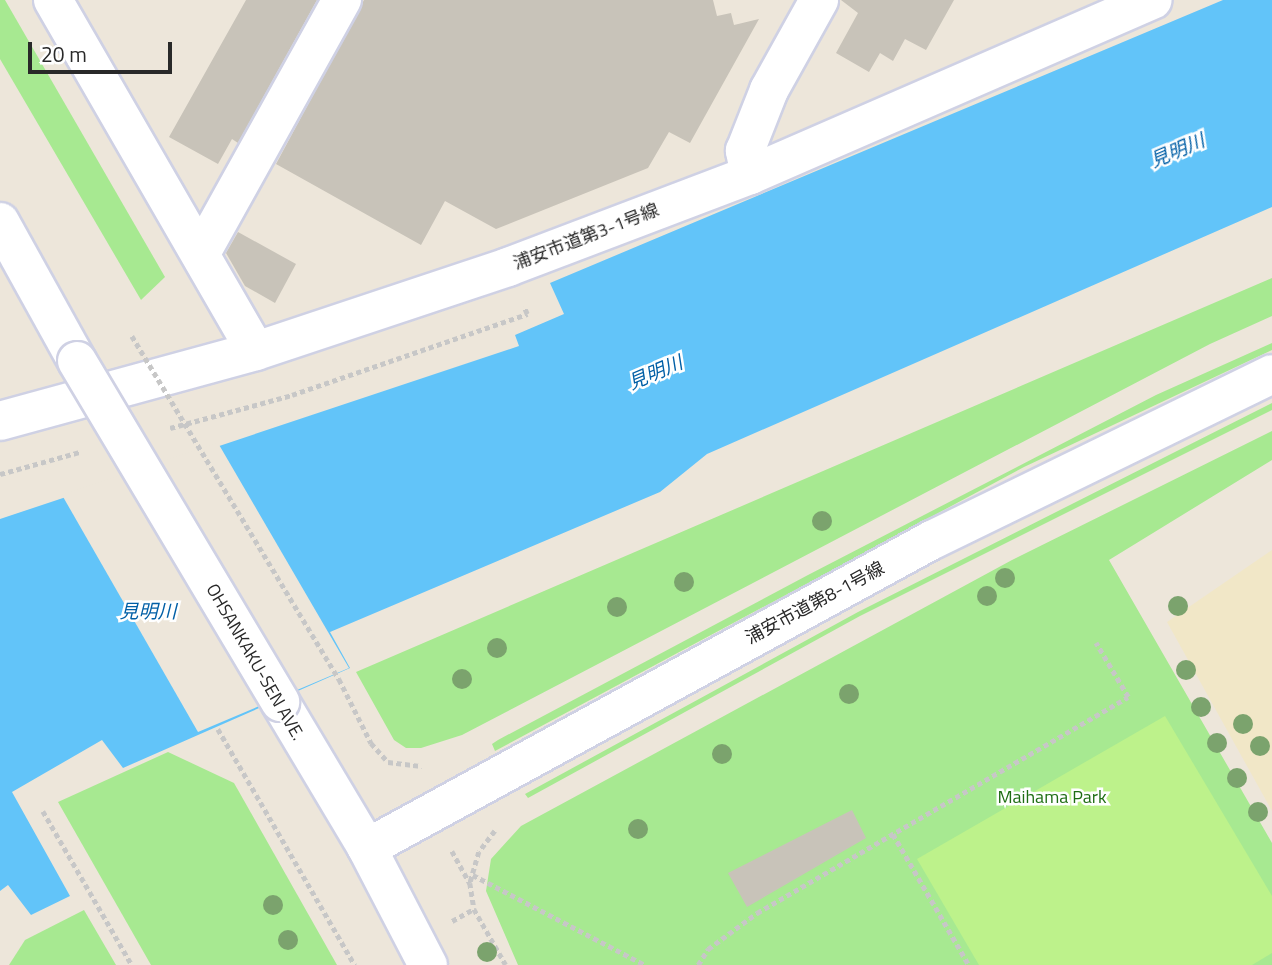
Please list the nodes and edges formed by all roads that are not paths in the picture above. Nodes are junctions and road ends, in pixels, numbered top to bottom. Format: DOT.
graph roads {
  1 [pos="53,0"];
  2 [pos="342,0"];
  3 [pos="819,0"];
  4 [pos="1153,0"];
  5 [pos="750,175"];
  6 [pos="0,222"];
  7 [pos="201,253"];
  8 [pos="256,351"];
  9 [pos="1272,374"];
  10 [pos="0,421"];
  11 [pos="366,848"];
  12 [pos="428,965"];
  1 -- 7 [label="street"];
  2 -- 7 [label="street"];
  3 -- 5 [label="street"];
  4 -- 5 [label="street, 浦安市道第3-1号線"];
  5 -- 8 [label="street, 浦安市道第3-1号線"];
  6 -- 11 [label="street, OHSANKAKU-SEN AVE., bridge"];
  7 -- 8 [label="street"];
  8 -- 10 [label="street, 浦安市道第3-1号線"];
  9 -- 11 [label="street, 浦安市道第8-1号線"];
  11 -- 12 [label="street, OHSANKAKU-SEN AVE."];
}
